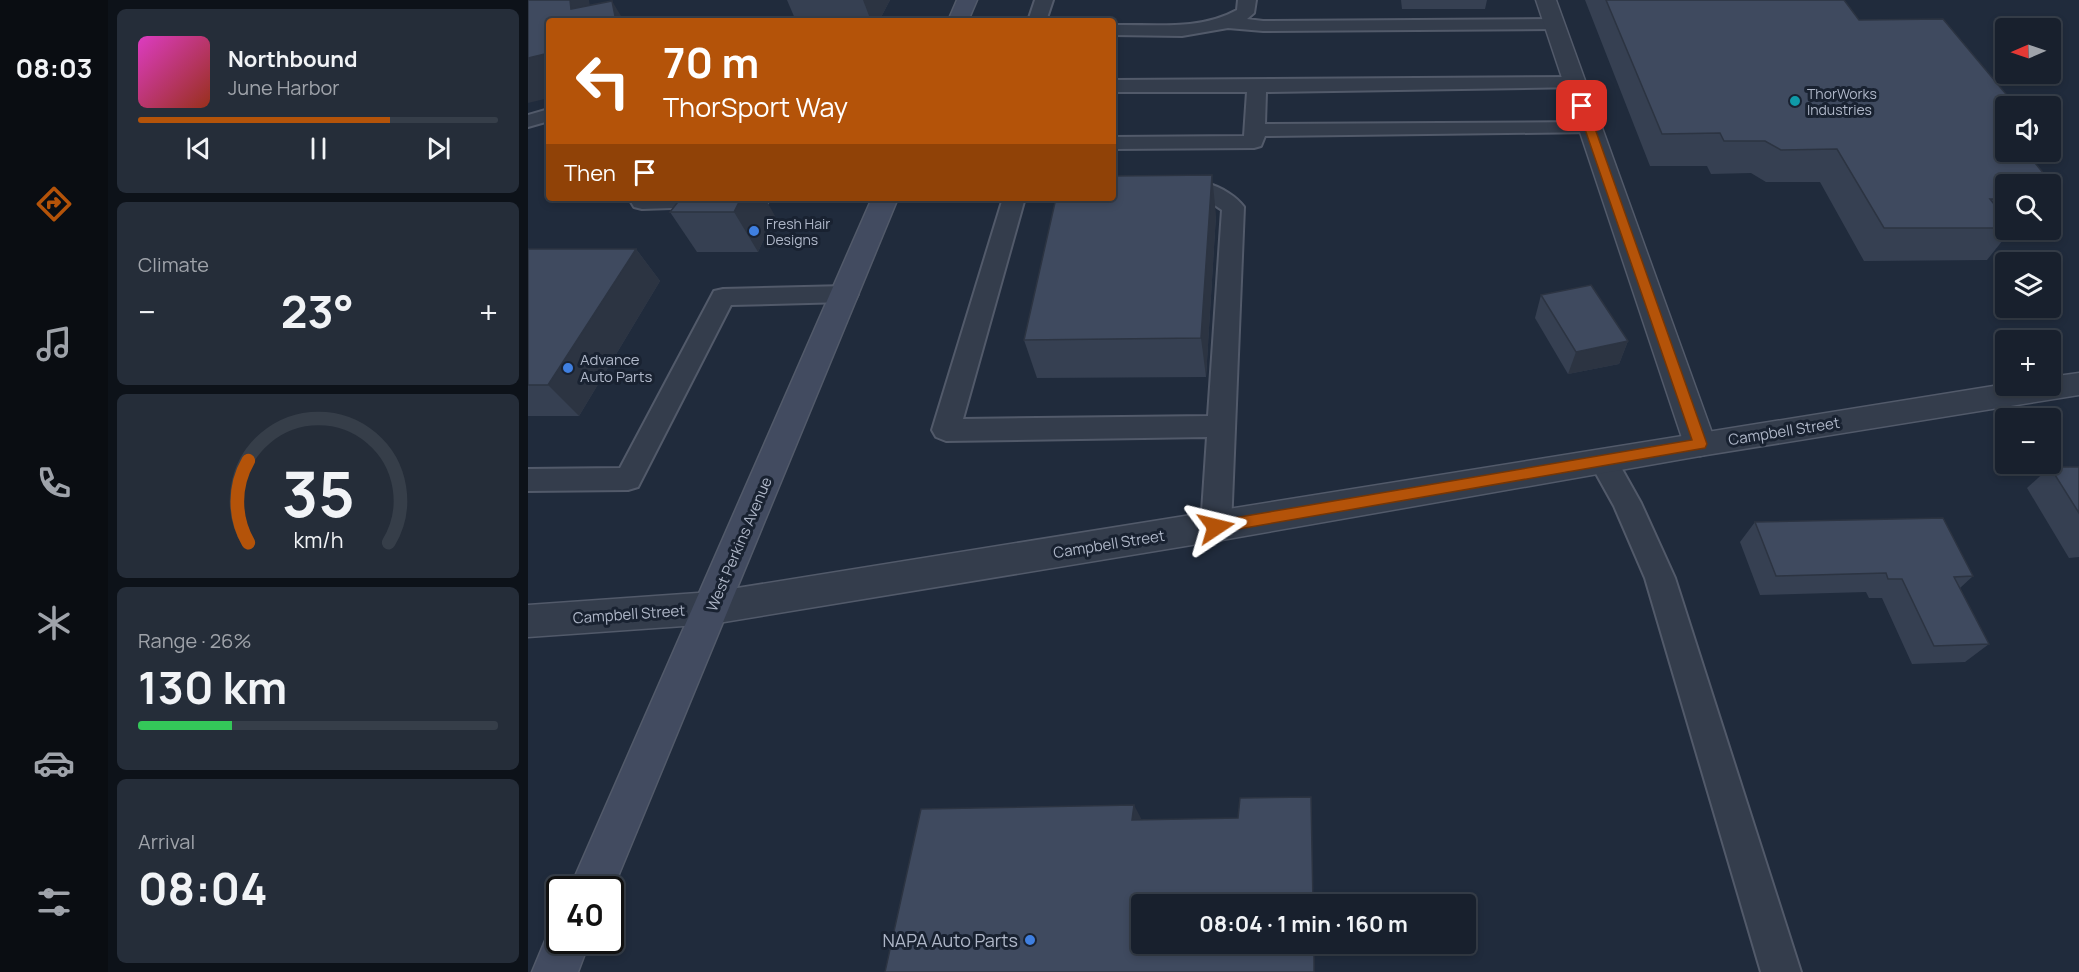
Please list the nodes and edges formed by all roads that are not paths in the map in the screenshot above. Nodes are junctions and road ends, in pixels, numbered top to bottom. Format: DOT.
graph roads {
  1 [pos="967,0"];
  2 [pos="1044,0"];
  3 [pos="1247,0"];
  4 [pos="1550,12"];
  5 [pos="959,18"];
  6 [pos="1038,18"];
  7 [pos="1232,23"];
  8 [pos="1116,30"];
  9 [pos="1575,83"];
  10 [pos="1116,86"];
  11 [pos="1257,86"];
  12 [pos="546,116"];
  13 [pos="528,121"];
  14 [pos="1590,128"];
  15 [pos="1254,130"];
  16 [pos="1116,143"];
  17 [pos="1116,192"];
  18 [pos="671,201"];
  19 [pos="884,201"];
  20 [pos="1013,201"];
  21 [pos="642,202"];
  22 [pos="846,294"];
  23 [pos="2079,384"];
  24 [pos="1220,426"];
  25 [pos="1700,444"];
  26 [pos="1603,461"];
  27 [pos="528,480"];
  28 [pos="1216,527"];
  29 [pos="712,608"];
  30 [pos="528,621"];
  31 [pos="597,876"];
  32 [pos="562,954"];
  33 [pos="555,972"];
  34 [pos="1781,972"];
  1 -- 5 [label="main road"];
  2 -- 6 [label="lane"];
  3 -- 7 [label="lane"];
  4 -- 7 [label="lane"];
  4 -- 9 [label="street"];
  7 -- 8 [label="lane"];
  9 -- 11 [label="lane"];
  9 -- 14 [label="street"];
  10 -- 11 [label="lane"];
  11 -- 15 [label="lane"];
  12 -- 13 [label="lane"];
  14 -- 15 [label="lane"];
  14 -- 25 [label="street"];
  15 -- 16 [label="lane"];
  17 -- 24 [label="lane"];
  18 -- 21 [label="lane"];
  19 -- 22 [label="main road, West Perkins Avenue"];
  20 -- 24 [label="lane"];
  22 -- 27 [label="lane"];
  22 -- 29 [label="main road, West Perkins Avenue"];
  23 -- 25 [label="street, Campbell Street"];
  24 -- 28 [label="lane"];
  25 -- 26 [label="street, Campbell Street"];
  26 -- 28 [label="street, Campbell Street"];
  26 -- 34 [label="lane"];
  28 -- 29 [label="street, Campbell Street"];
  29 -- 30 [label="street, Campbell Street"];
  29 -- 31 [label="main road, West Perkins Avenue"];
  32 -- 33 [label="main road"];
}
